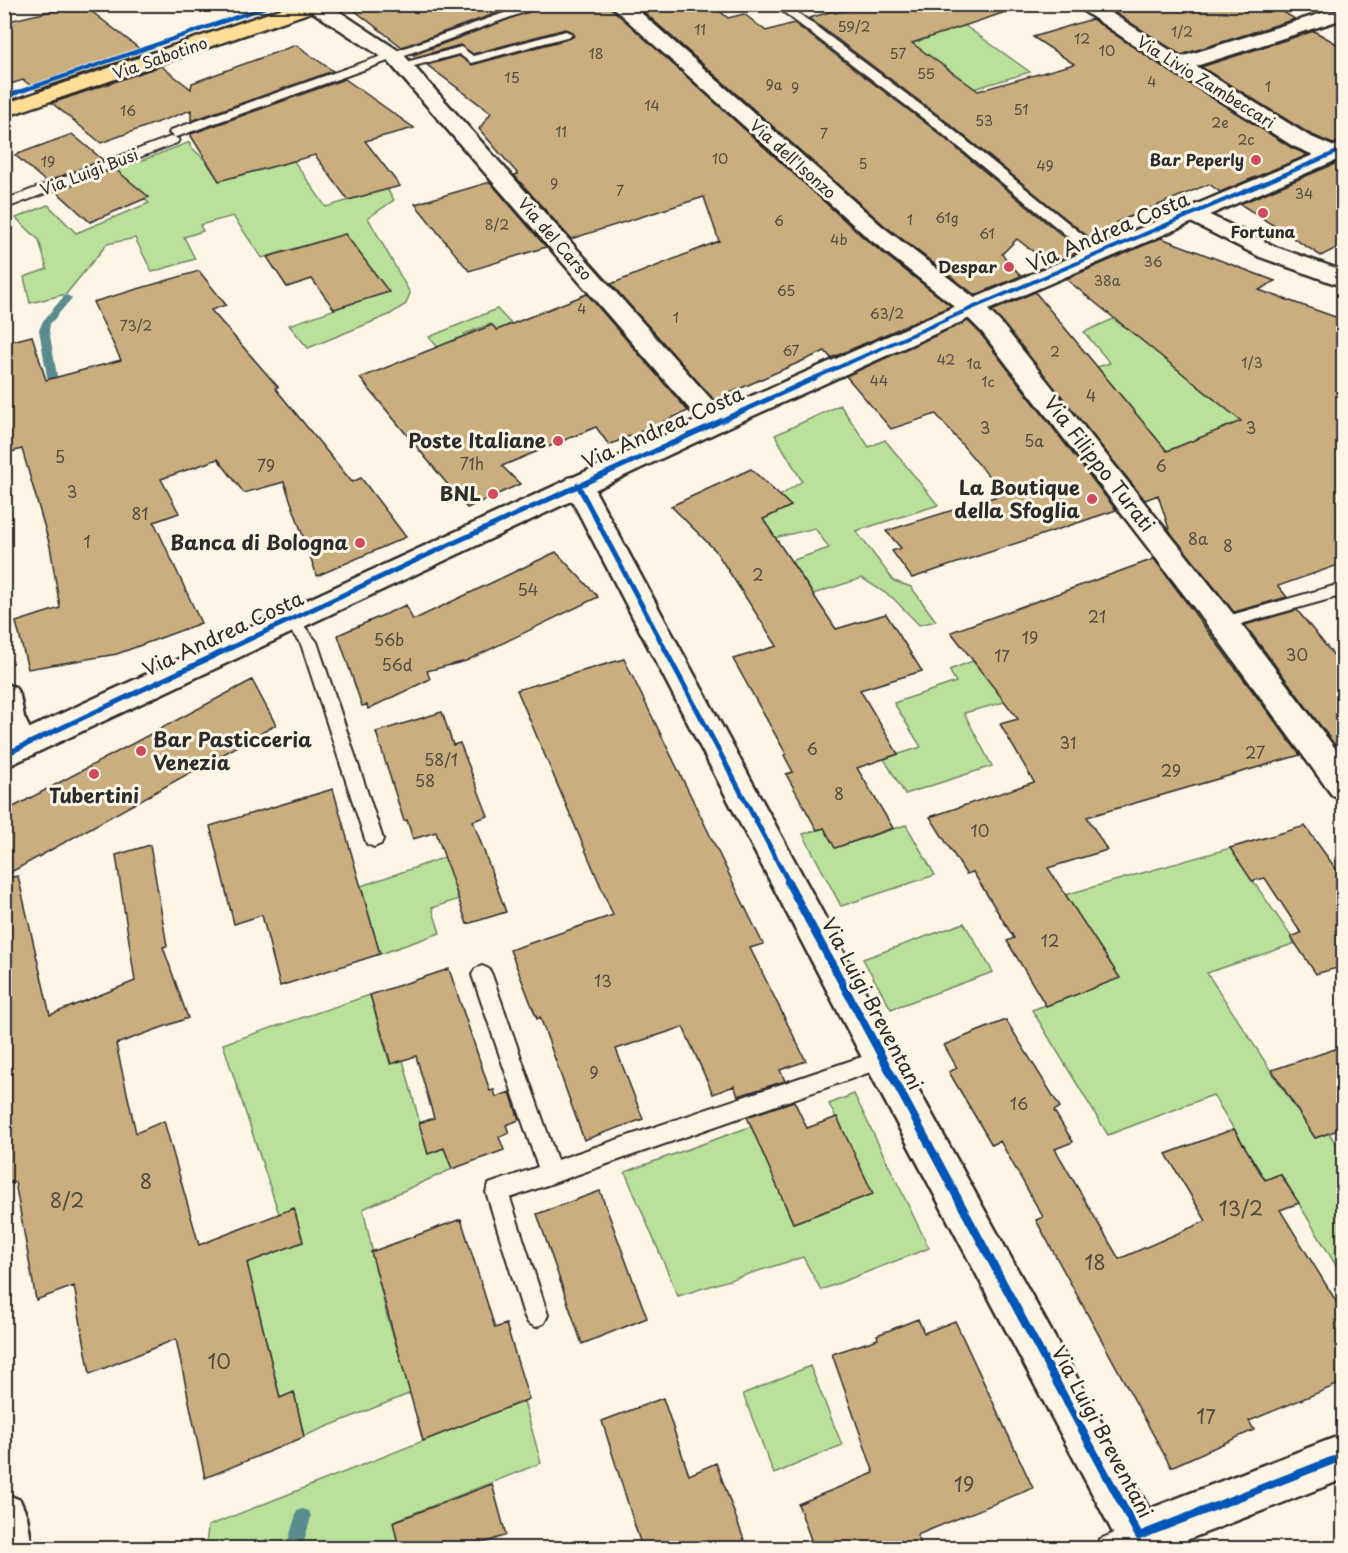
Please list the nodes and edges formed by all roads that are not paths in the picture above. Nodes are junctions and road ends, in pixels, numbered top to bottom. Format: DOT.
graph roads {
  1 [pos="542,4"];
  2 [pos="619,4"];
  3 [pos="778,4"];
  4 [pos="1083,4"];
  5 [pos="1317,4"];
  6 [pos="315,5"];
  7 [pos="1340,17"];
  8 [pos="566,34"];
  9 [pos="399,61"];
  10 [pos="1178,65"];
  11 [pos="4,111"];
  12 [pos="1337,152"];
  13 [pos="4,205"];
  14 [pos="1192,214"];
  15 [pos="1099,255"];
  16 [pos="1344,280"];
  17 [pos="972,308"];
  18 [pos="716,422"];
  19 [pos="578,485"];
  20 [pos="1344,589"];
  21 [pos="290,620"];
  22 [pos="1223,623"];
  23 [pos="4,696"];
  24 [pos="13,750"];
  25 [pos="1344,786"];
  26 [pos="374,838"];
  27 [pos="482,975"];
  28 [pos="882,1059"];
  29 [pos="551,1173"];
  30 [pos="536,1315"];
  31 [pos="1344,1456"];
  32 [pos="4,1516"];
  33 [pos="1131,1544"];
  34 [pos="9,1548"];
  1 -- 9 [label="lane"];
  2 -- 17 [label="street, Via dell'Isonzo"];
  3 -- 15 [label="lane, Via Andrea Costa"];
  4 -- 10 [label="street, Via Livio Zambeccari"];
  5 -- 7 [label="street"];
  6 -- 9 [label="street, Via del Carso"];
  6 -- 11 [label="main road, Via Sabotino"];
  7 -- 10 [label="street"];
  8 -- 9 [label="lane"];
  9 -- 13 [label="lane, Via Luigi Busi"];
  9 -- 18 [label="street, Via del Carso"];
  10 -- 12 [label="street, Via Livio Zambeccari"];
  12 -- 14 [label="street, Via Andrea Costa"];
  14 -- 15 [label="street, Via Andrea Costa"];
  14 -- 16 [label="street"];
  15 -- 17 [label="street, Via Andrea Costa"];
  17 -- 18 [label="street, Via Andrea Costa"];
  17 -- 22 [label="street, Via Filippo Turati"];
  18 -- 19 [label="street, Via Andrea Costa"];
  19 -- 21 [label="street, Via Andrea Costa"];
  19 -- 28 [label="street, Via Luigi Breventani"];
  20 -- 22 [label="lane"];
  21 -- 24 [label="street, Via Andrea Costa"];
  21 -- 26 [label="lane, Via Andrea Costa"];
  22 -- 25 [label="street, Via Filippo Turati"];
  23 -- 24 [label="street"];
  27 -- 29 [label="lane"];
  28 -- 29 [label="lane"];
  28 -- 33 [label="street, Via Luigi Breventani"];
  29 -- 30 [label="lane"];
  31 -- 33 [label="street"];
  32 -- 34 [label="street"];
}
